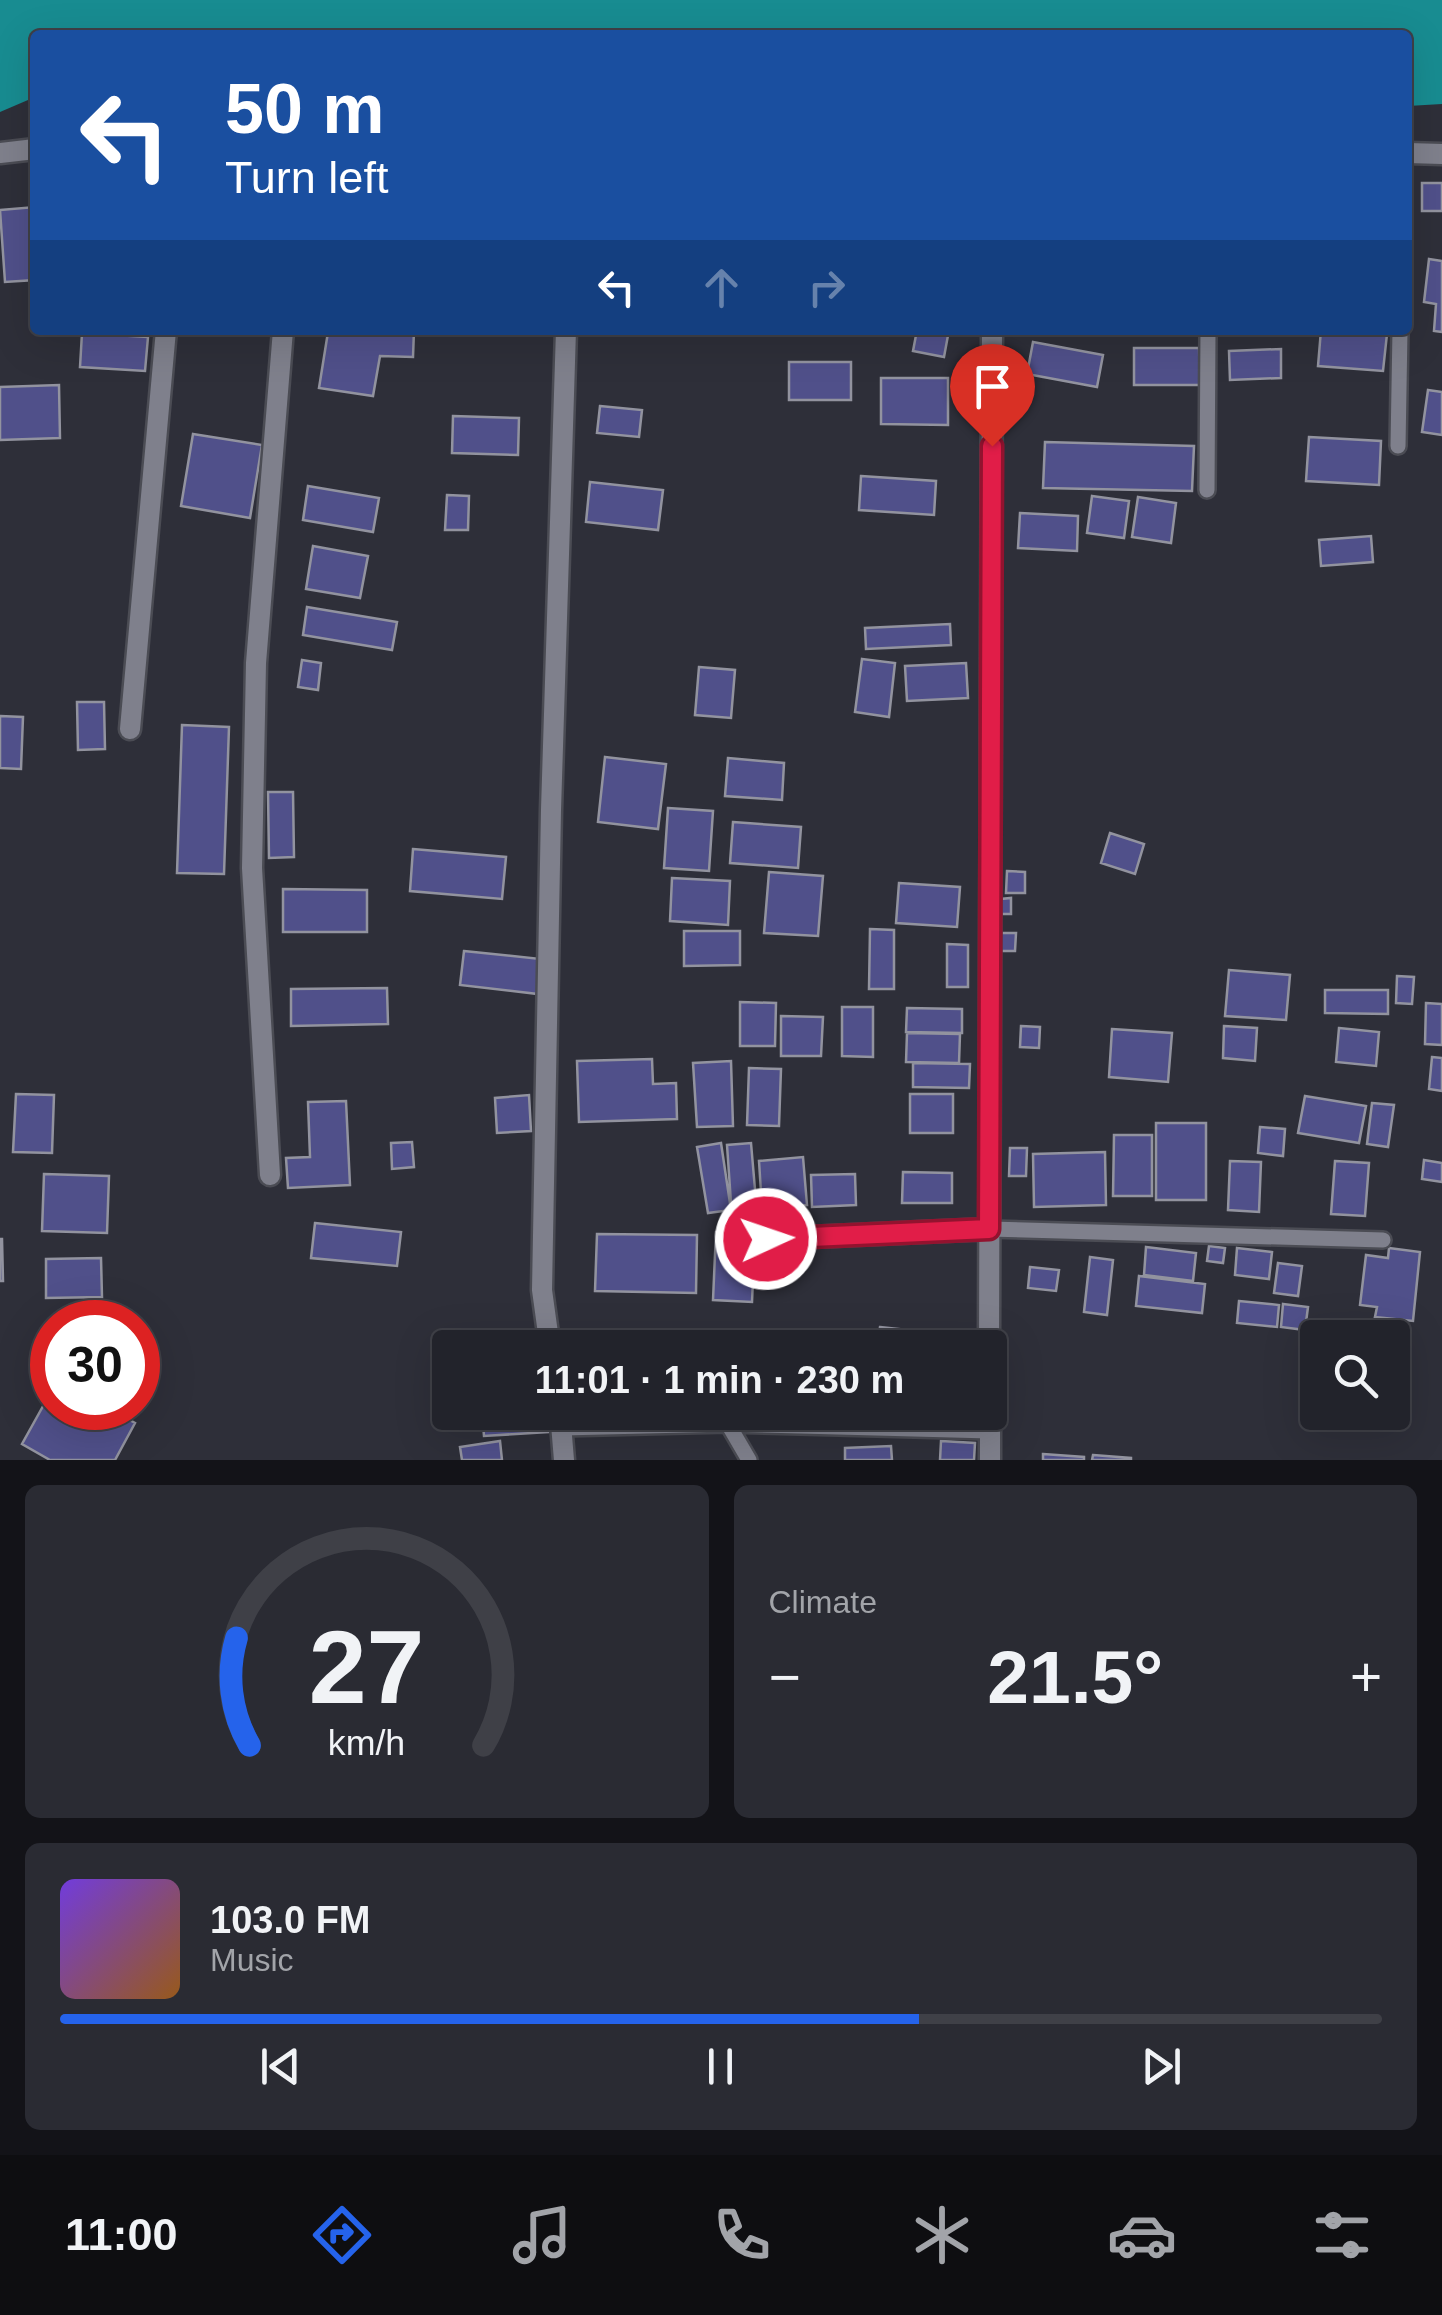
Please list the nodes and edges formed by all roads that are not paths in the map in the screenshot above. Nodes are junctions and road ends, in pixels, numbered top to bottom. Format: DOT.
graph roads {
  1 [pos="30,150"];
  2 [pos="0,153"];
  3 [pos="1412,153"];
  4 [pos="1442,154"];
  5 [pos="166,335"];
  6 [pos="282,335"];
  7 [pos="566,335"];
  8 [pos="992,335"];
  9 [pos="1208,335"];
  10 [pos="1400,335"];
  11 [pos="1398,446"];
  12 [pos="1207,490"];
  13 [pos="130,728"];
  14 [pos="270,1175"];
  15 [pos="989,1229"];
  16 [pos="766,1239"];
  17 [pos="1383,1240"];
  18 [pos="548,1330"];
  19 [pos="990,1330"];
  20 [pos="562,1430"];
  21 [pos="732,1430"];
  22 [pos="990,1430"];
  23 [pos="564,1460"];
  24 [pos="749,1460"];
  25 [pos="990,1460"];
  1 -- 2 [label="street"];
  3 -- 4 [label="street"];
  5 -- 13 [label="street"];
  6 -- 14 [label="street"];
  7 -- 18 [label="street"];
  8 -- 15 [label="street"];
  9 -- 12 [label="lane"];
  10 -- 11 [label="lane"];
  15 -- 16 [label="street"];
  15 -- 17 [label="lane"];
  15 -- 19 [label="street"];
  20 -- 23 [label="street"];
  21 -- 24 [label="lane"];
  22 -- 25 [label="street"];
}
